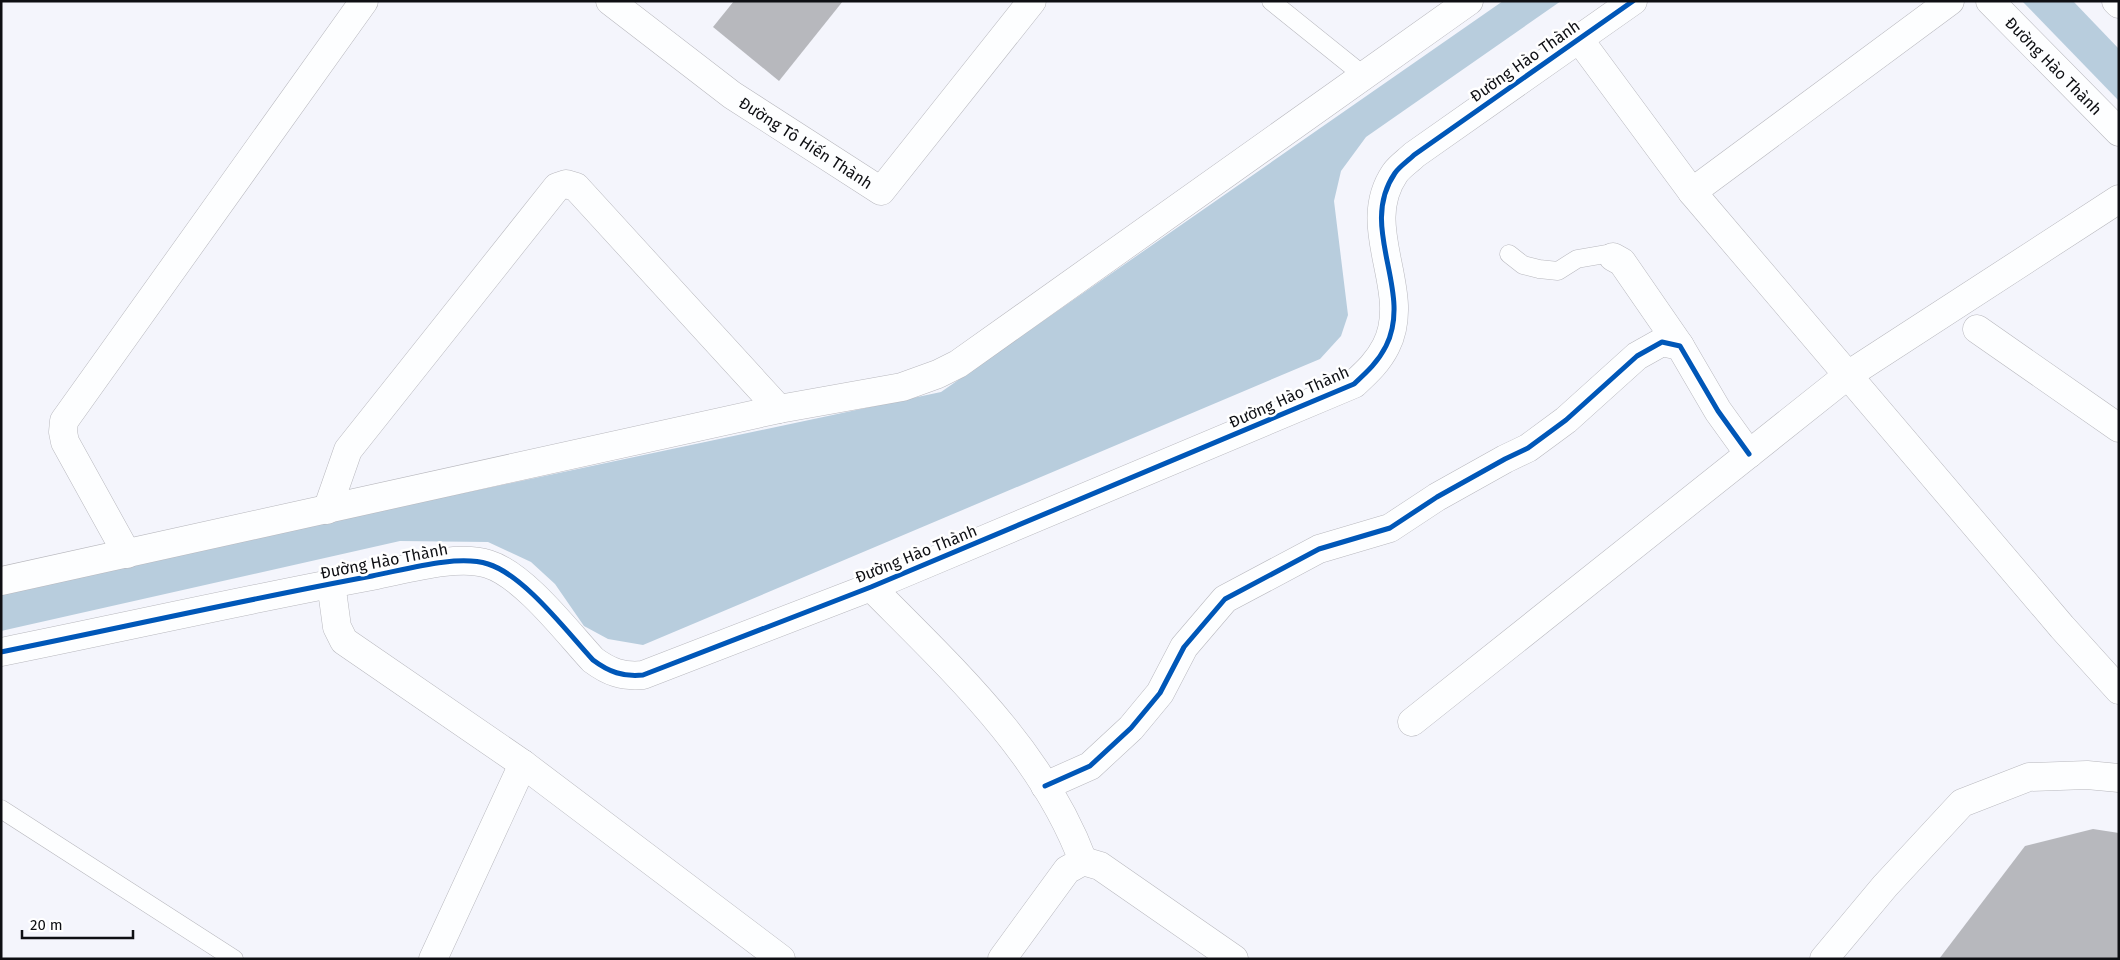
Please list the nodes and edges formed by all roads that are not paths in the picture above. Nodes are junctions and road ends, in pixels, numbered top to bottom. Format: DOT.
graph roads {
  1 [pos="364,1"];
  2 [pos="610,1"];
  3 [pos="1032,1"];
  4 [pos="1271,1"];
  5 [pos="1469,1"];
  6 [pos="1633,1"];
  7 [pos="1950,1"];
  8 [pos="1990,1"];
  9 [pos="1579,39"];
  10 [pos="1363,75"];
  11 [pos="2119,132"];
  12 [pos="1692,192"];
  13 [pos="2119,199"];
  14 [pos="1509,254"];
  15 [pos="1613,257"];
  16 [pos="1977,329"];
  17 [pos="1680,346"];
  18 [pos="1848,374"];
  19 [pos="779,409"];
  20 [pos="2119,428"];
  21 [pos="1749,454"];
  22 [pos="327,510"];
  23 [pos="127,554"];
  24 [pos="1,581"];
  25 [pos="331,583"];
  26 [pos="871,587"];
  27 [pos="1,652"];
  28 [pos="2119,690"];
  29 [pos="1412,722"];
  30 [pos="523,764"];
  31 [pos="2119,778"];
  32 [pos="1045,786"];
  33 [pos="1,809"];
  34 [pos="1083,861"];
  35 [pos="234,959"];
  36 [pos="433,959"];
  37 [pos="781,959"];
  38 [pos="1002,959"];
  39 [pos="1234,959"];
  40 [pos="1824,959"];
  1 -- 23 [label="street"];
  2 -- 3 [label="street, Đường Tô Hiến Thành"];
  4 -- 10 [label="lane"];
  5 -- 10 [label="street"];
  6 -- 9 [label="street, Đường Hào Thành"];
  7 -- 12 [label="street"];
  8 -- 11 [label="street, Đường Hào Thành"];
  9 -- 12 [label="street"];
  9 -- 26 [label="street, Đường Hào Thành"];
  10 -- 19 [label="street"];
  12 -- 18 [label="street"];
  13 -- 18 [label="street"];
  14 -- 15 [label="lane"];
  15 -- 17 [label="street"];
  16 -- 20 [label="street"];
  17 -- 21 [label="street"];
  17 -- 32 [label="street"];
  18 -- 21 [label="street"];
  18 -- 28 [label="street"];
  19 -- 22 [label="street"];
  19 -- 22 [label="street"];
  21 -- 29 [label="street"];
  22 -- 23 [label="street"];
  23 -- 24 [label="street"];
  25 -- 26 [label="street, Đường Hào Thành"];
  25 -- 27 [label="street, Đường Hào Thành"];
  25 -- 30 [label="street"];
  26 -- 32 [label="street"];
  30 -- 36 [label="street"];
  30 -- 37 [label="street"];
  31 -- 40 [label="street"];
  32 -- 34 [label="street"];
  33 -- 35 [label="lane"];
  34 -- 38 [label="street"];
  34 -- 39 [label="street"];
}
